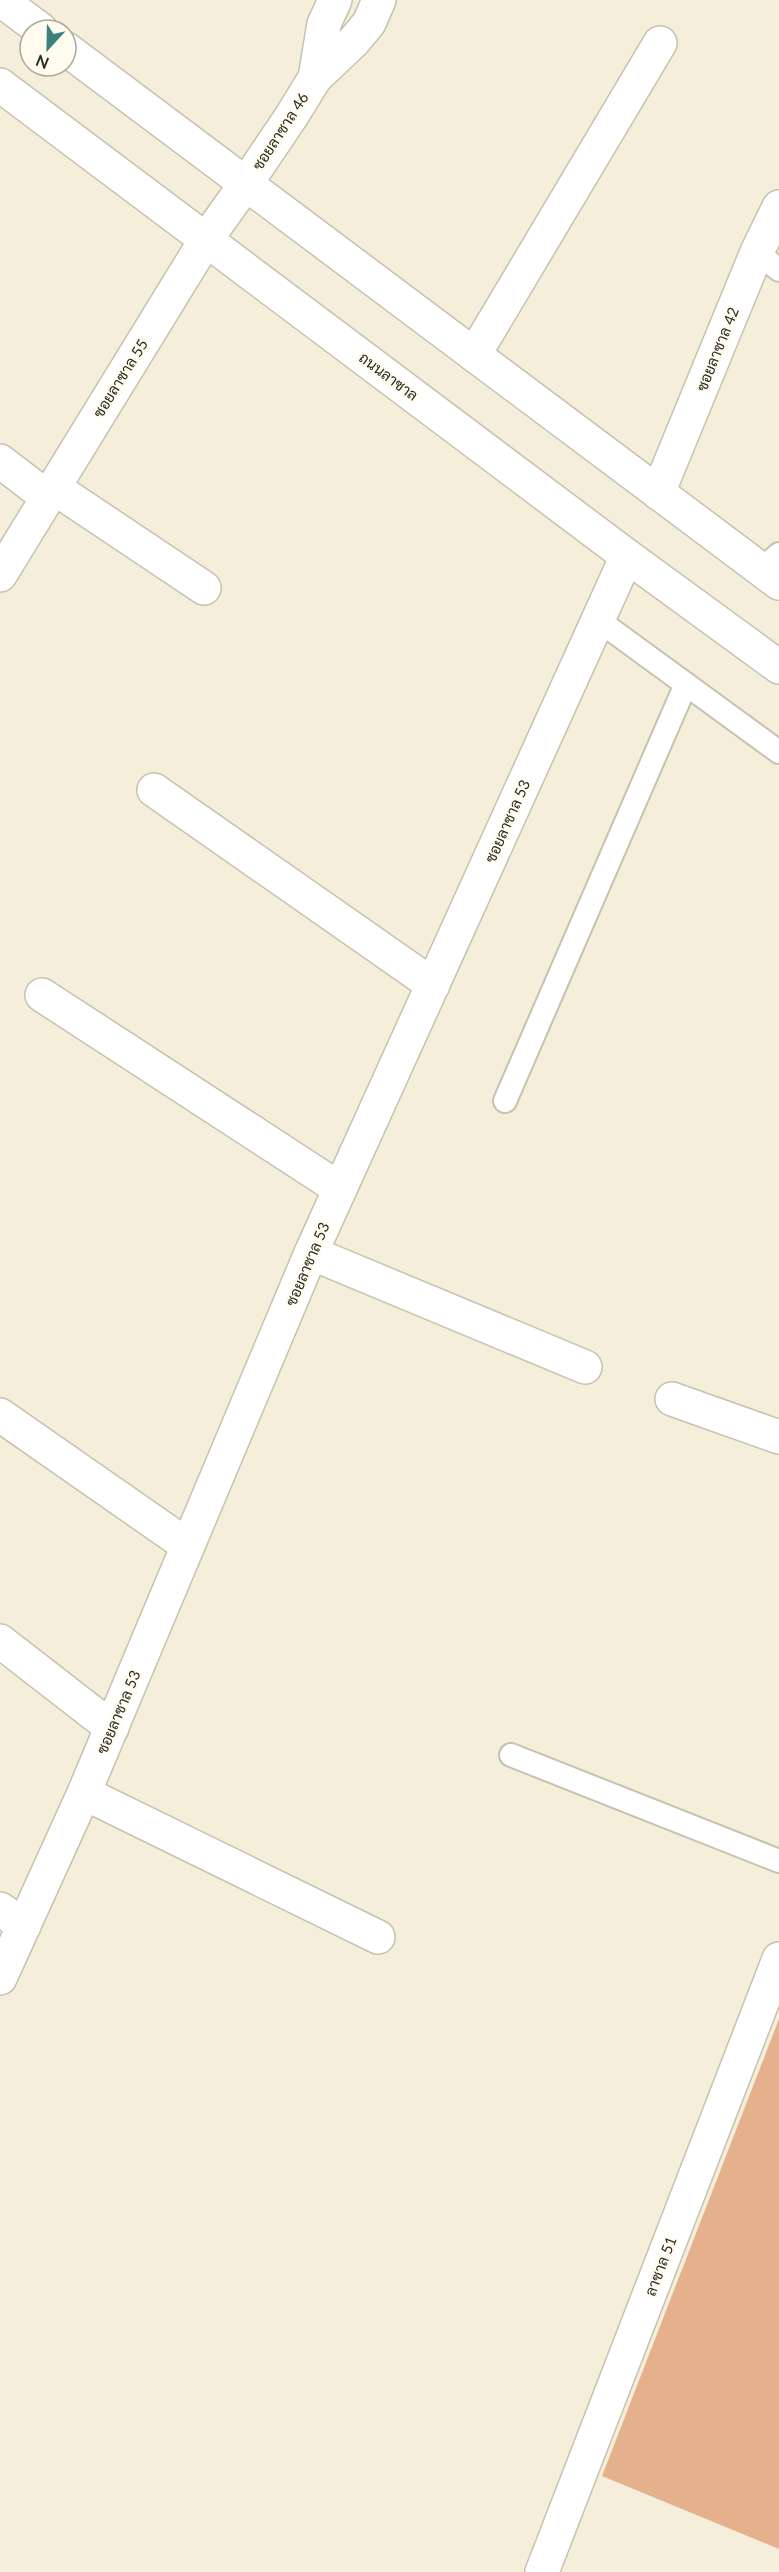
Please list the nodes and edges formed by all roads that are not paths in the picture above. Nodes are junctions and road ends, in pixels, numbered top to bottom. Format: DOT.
graph roads {
  1 [pos="1,0"];
  2 [pos="335,0"];
  3 [pos="379,0"];
  4 [pos="25,18"];
  5 [pos="660,43"];
  6 [pos="78,58"];
  7 [pos="315,78"];
  8 [pos="0,85"];
  9 [pos="244,185"];
  10 [pos="779,207"];
  11 [pos="207,238"];
  12 [pos="768,261"];
  13 [pos="474,355"];
  14 [pos="0,461"];
  15 [pos="50,492"];
  16 [pos="658,493"];
  17 [pos="627,556"];
  18 [pos="773,569"];
  19 [pos="0,575"];
  20 [pos="204,588"];
  21 [pos="598,620"];
  22 [pos="779,667"];
  23 [pos="686,684"];
  24 [pos="779,752"];
  25 [pos="154,790"];
  26 [pos="433,985"];
  27 [pos="42,995"];
  28 [pos="505,1101"];
  29 [pos="340,1189"];
  30 [pos="312,1253"];
  31 [pos="585,1367"];
  32 [pos="672,1399"];
  33 [pos="0,1414"];
  34 [pos="779,1437"];
  35 [pos="188,1546"];
  36 [pos="0,1641"];
  37 [pos="112,1728"];
  38 [pos="511,1755"];
  39 [pos="84,1793"];
  40 [pos="779,1861"];
  41 [pos="12,1917"];
  42 [pos="378,1937"];
  43 [pos="779,1959"];
  44 [pos="0,1978"];
  45 [pos="542,2572"];
  1 -- 4 [label="street"];
  2 -- 7 [label="street, ซอยลาซาล 46"];
  3 -- 7 [label="street, ซอยลาซาล 46"];
  5 -- 13 [label="street"];
  6 -- 9 [label="street"];
  7 -- 9 [label="street, ซอยลาซาล 46"];
  8 -- 11 [label="street, ถนนลาซาล"];
  9 -- 11 [label="street, ซอยลาซาล 55"];
  9 -- 13 [label="street"];
  10 -- 12 [label="street, ซอยลาซาล 42"];
  11 -- 15 [label="street, ซอยลาซาล 55"];
  11 -- 17 [label="street, ถนนลาซาล"];
  12 -- 16 [label="street, ซอยลาซาล 42"];
  13 -- 16 [label="street"];
  14 -- 15 [label="street"];
  15 -- 19 [label="street, ซอยลาซาล 55"];
  15 -- 20 [label="street"];
  16 -- 18 [label="street"];
  17 -- 21 [label="street, ซอยลาซาล 53"];
  17 -- 22 [label="street, ถนนลาซาล"];
  21 -- 23 [label="lane"];
  21 -- 26 [label="street, ซอยลาซาล 53"];
  23 -- 24 [label="lane"];
  23 -- 28 [label="lane"];
  25 -- 26 [label="street"];
  26 -- 29 [label="street, ซอยลาซาล 53"];
  27 -- 29 [label="street"];
  29 -- 30 [label="street, ซอยลาซาล 53"];
  30 -- 31 [label="street"];
  30 -- 35 [label="street, ซอยลาซาล 53"];
  32 -- 34 [label="street"];
  33 -- 35 [label="street"];
  35 -- 37 [label="street, ซอยลาซาล 53"];
  36 -- 37 [label="street"];
  37 -- 39 [label="street, ซอยลาซาล 53"];
  38 -- 40 [label="lane"];
  39 -- 41 [label="street, ซอยลาซาล 53"];
  39 -- 42 [label="street"];
  41 -- 44 [label="street, ซอยลาซาล 53"];
  43 -- 45 [label="street, ลาซาล 51"];
}
